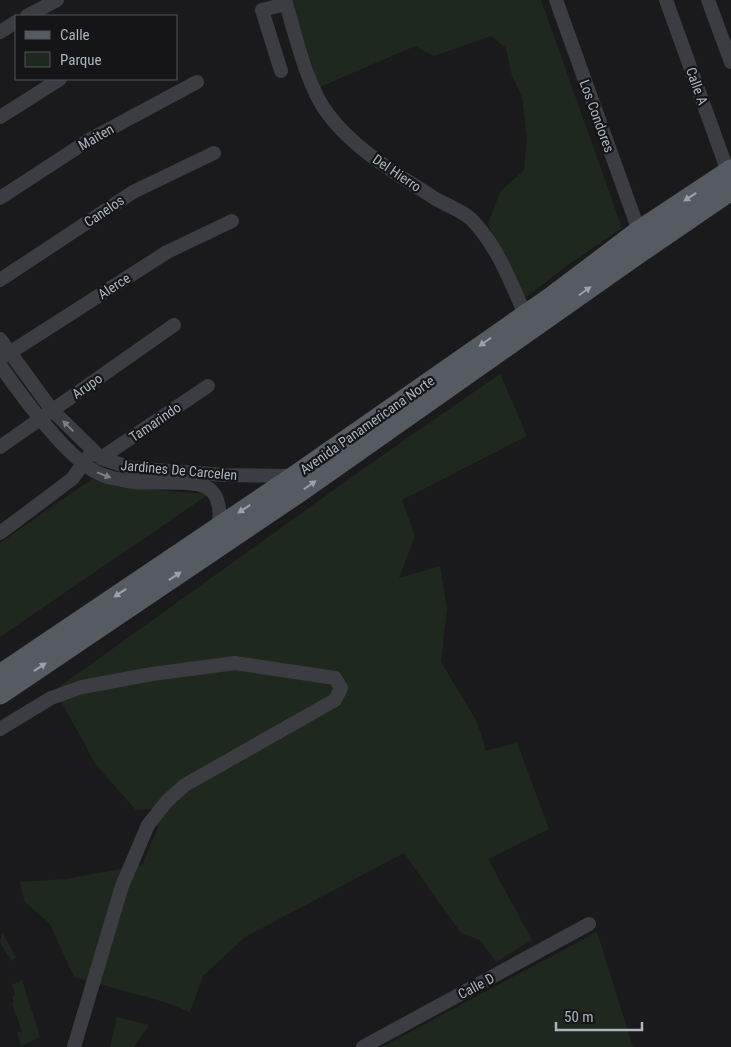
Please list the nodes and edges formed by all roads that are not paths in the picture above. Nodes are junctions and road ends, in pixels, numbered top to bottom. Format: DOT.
graph roads {
  1 [pos="57,0"];
  2 [pos="556,0"];
  3 [pos="666,0"];
  4 [pos="708,0"];
  5 [pos="285,2"];
  6 [pos="260,5"];
  7 [pos="29,15"];
  8 [pos="15,23"];
  9 [pos="0,32"];
  10 [pos="731,62"];
  11 [pos="281,71"];
  12 [pos="58,80"];
  13 [pos="197,82"];
  14 [pos="0,117"];
  15 [pos="214,153"];
  16 [pos="730,177"];
  17 [pos="0,198"];
  18 [pos="232,221"];
  19 [pos="639,231"];
  20 [pos="0,280"];
  21 [pos="528,322"];
  22 [pos="174,325"];
  23 [pos="0,339"];
  24 [pos="4,356"];
  25 [pos="0,365"];
  26 [pos="208,386"];
  27 [pos="52,410"];
  28 [pos="40,418"];
  29 [pos="0,447"];
  30 [pos="97,455"];
  31 [pos="83,463"];
  32 [pos="295,476"];
  33 [pos="218,526"];
  34 [pos="0,533"];
  35 [pos="0,675"];
  36 [pos="0,694"];
  37 [pos="0,729"];
  38 [pos="589,924"];
  39 [pos="74,1047"];
  40 [pos="363,1047"];
  1 -- 7 [label="street"];
  2 -- 19 [label="street, Los Condores"];
  3 -- 16 [label="street, Calle A"];
  4 -- 10 [label="street"];
  5 -- 6 [label="street"];
  5 -- 21 [label="street, Del Hierro"];
  6 -- 11 [label="street"];
  8 -- 9 [label="street"];
  12 -- 14 [label="street"];
  13 -- 17 [label="street, Maiten"];
  15 -- 20 [label="street, Canelos"];
  16 -- 19 [label="main road, Avenida Panamericana Norte, one-way"];
  21 -- 16 [label="main road, Avenida Panamericana Norte, one-way"];
  18 -- 24 [label="street, Alerce"];
  19 -- 21 [label="main road, Avenida Panamericana Norte"];
  21 -- 32 [label="main road, Avenida Panamericana Norte, one-way"];
  36 -- 21 [label="main road, Avenida Panamericana Norte, one-way"];
  22 -- 27 [label="street, Arupo"];
  23 -- 24 [label="street, Jardines De Carcelen"];
  24 -- 27 [label="street, Jardines De Carcelen"];
  25 -- 28 [label="street, Jardines De Carcelen"];
  26 -- 30 [label="street, Tamarindo"];
  27 -- 28 [label="street, Arupo"];
  30 -- 27 [label="street, Jardines De Carcelen, one-way"];
  28 -- 29 [label="street, Arupo"];
  28 -- 31 [label="street, Jardines De Carcelen"];
  30 -- 31 [label="street, Tamarindo"];
  30 -- 32 [label="street, Jardines De Carcelen"];
  31 -- 33 [label="street, Jardines De Carcelen, one-way"];
  31 -- 34 [label="street, Tamarindo"];
  32 -- 33 [label="main road, Avenida Panamericana Norte, one-way"];
  33 -- 35 [label="main road, Avenida Panamericana Norte, one-way"];
  37 -- 39 [label="street"];
  38 -- 40 [label="street, Calle D"];
}
